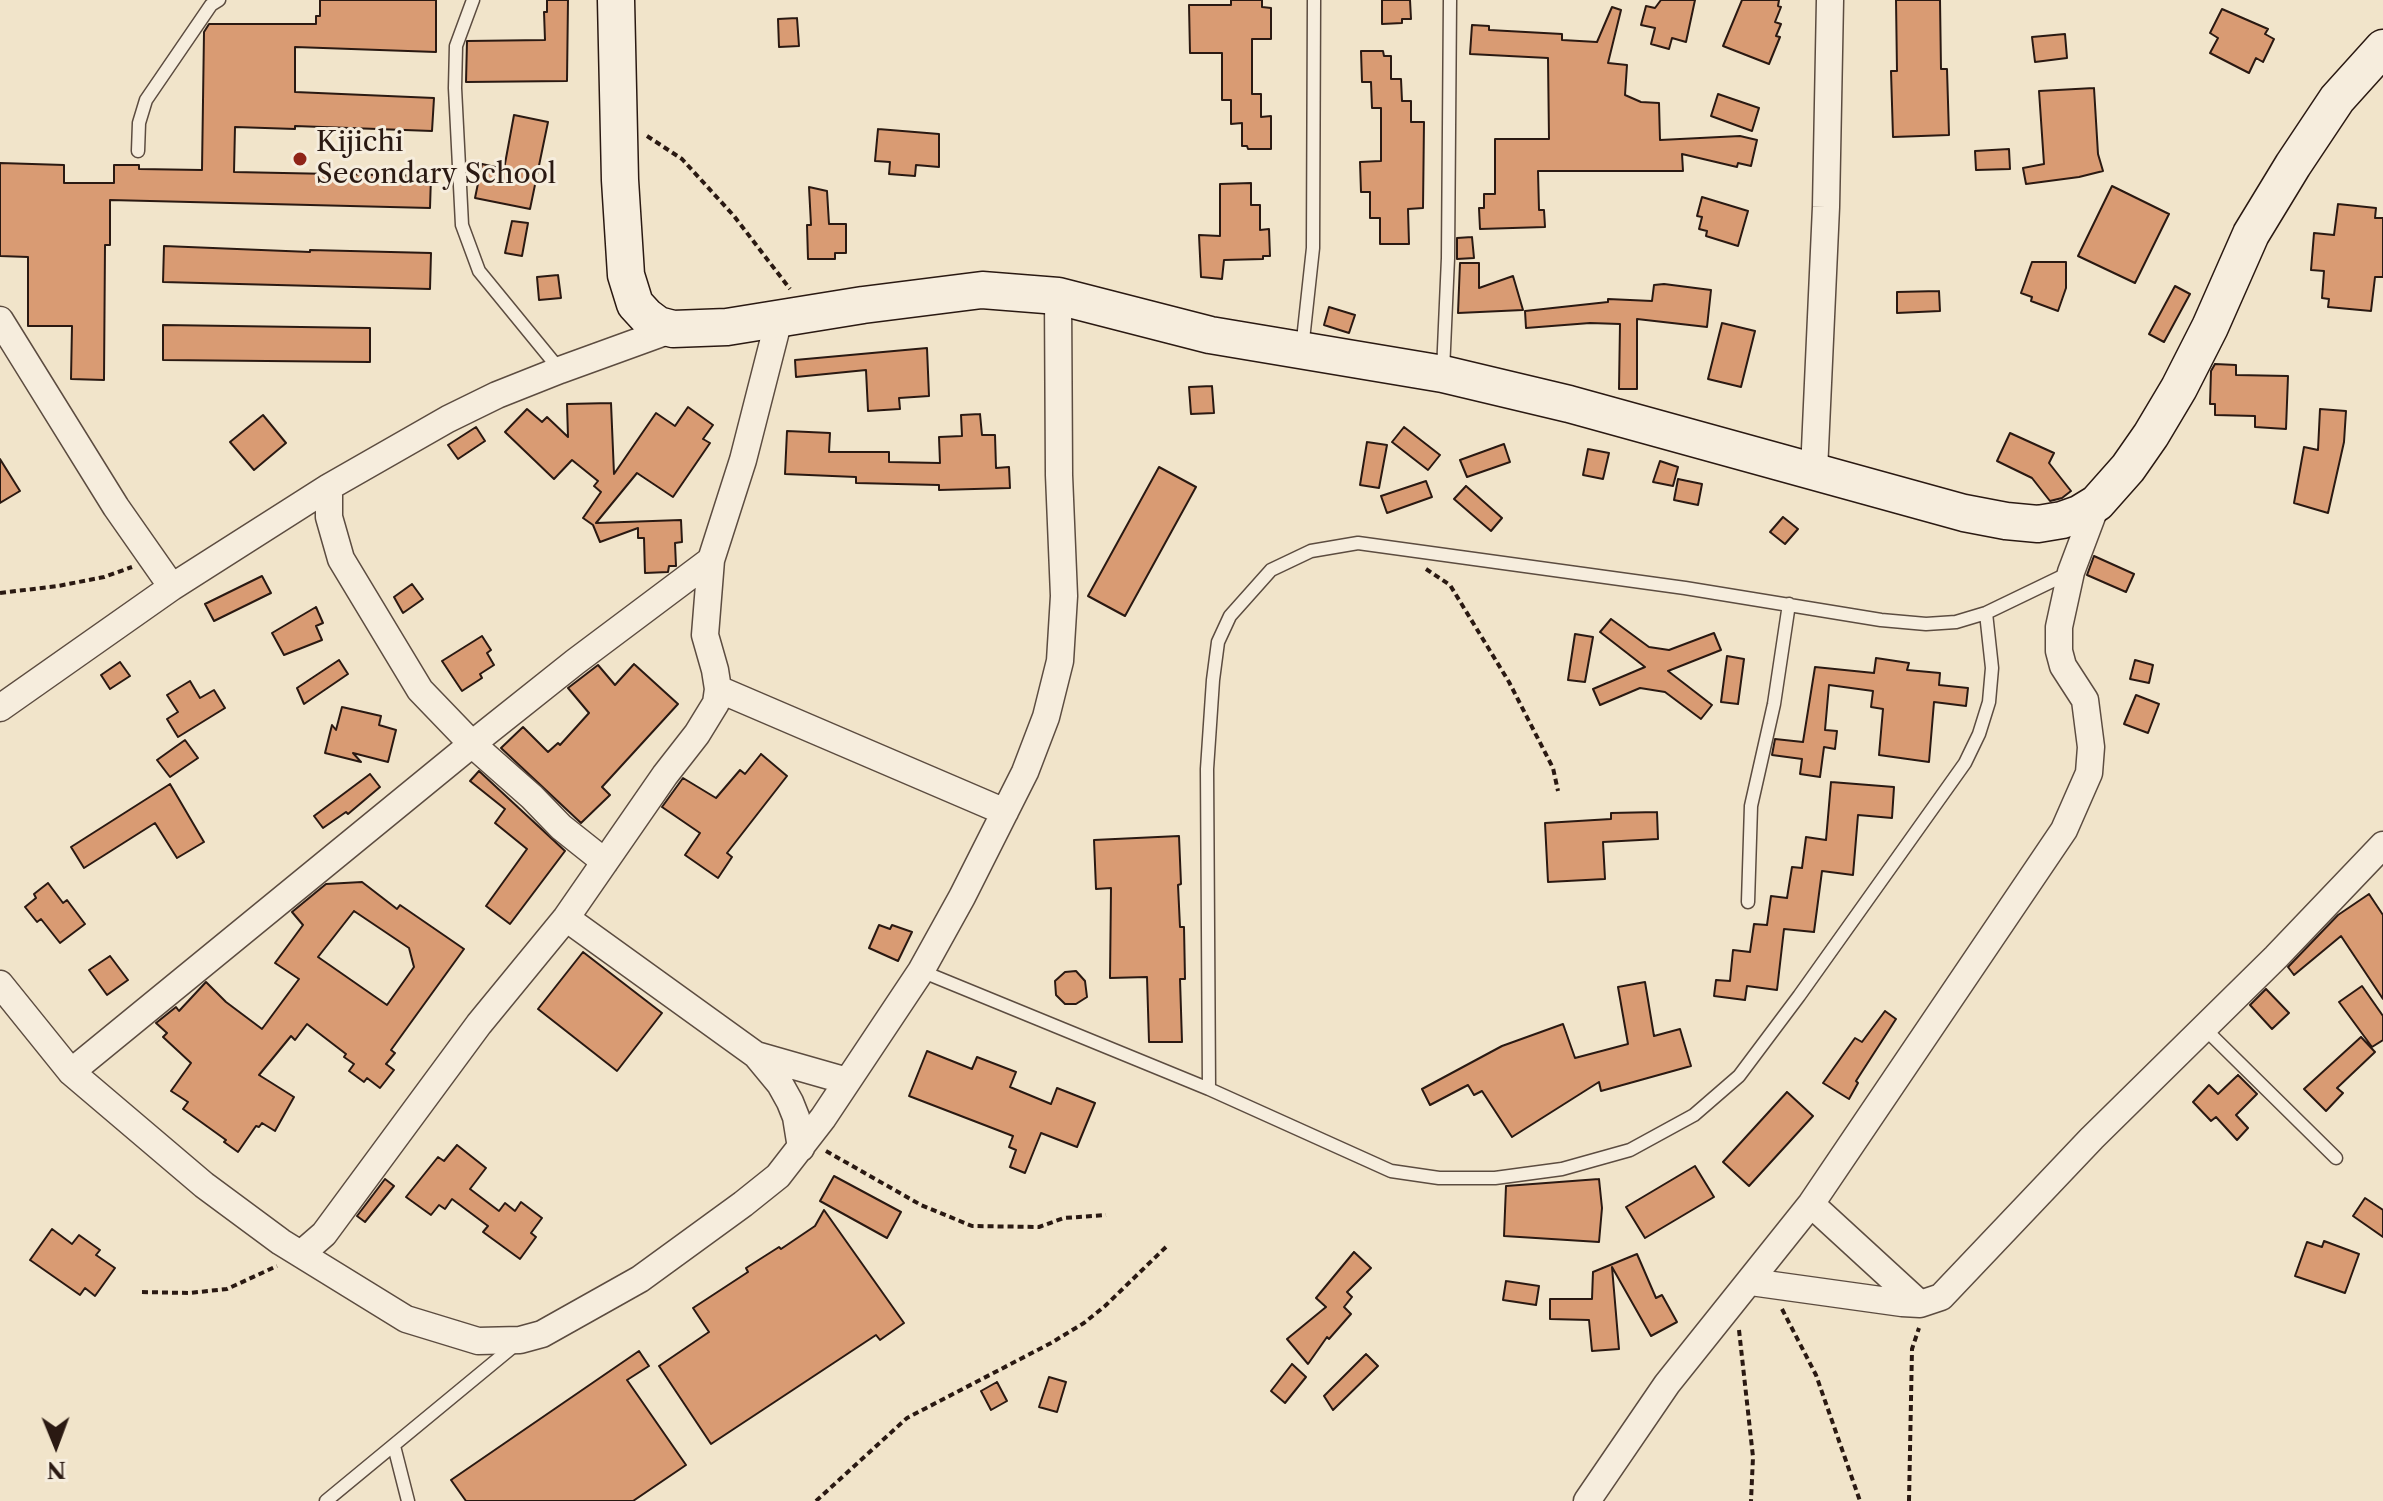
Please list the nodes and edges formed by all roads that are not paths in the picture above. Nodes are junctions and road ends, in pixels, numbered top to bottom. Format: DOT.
graph roads {
  1 [pos="219,0"];
  2 [pos="473,0"];
  3 [pos="616,0"];
  4 [pos="1314,0"];
  5 [pos="1450,0"];
  6 [pos="1830,0"];
  7 [pos="2383,48"];
  8 [pos="138,151"];
  9 [pos="1058,296"];
  10 [pos="794,316"];
  11 [pos="0,320"];
  12 [pos="673,329"];
  13 [pos="1301,352"];
  14 [pos="560,370"];
  15 [pos="1443,374"];
  16 [pos="1814,471"];
  17 [pos="329,487"];
  18 [pos="2097,503"];
  19 [pos="711,560"];
  20 [pos="2071,572"];
  21 [pos="172,587"];
  22 [pos="1789,604"];
  23 [pos="1986,613"];
  24 [pos="718,689"];
  25 [pos="0,708"];
  26 [pos="472,744"];
  27 [pos="1005,812"];
  28 [pos="2383,845"];
  29 [pos="605,862"];
  30 [pos="1748,902"];
  31 [pos="566,918"];
  32 [pos="921,971"];
  33 [pos="0,984"];
  34 [pos="2203,1027"];
  35 [pos="756,1055"];
  36 [pos="71,1072"];
  37 [pos="847,1081"];
  38 [pos="1209,1089"];
  39 [pos="804,1144"];
  40 [pos="2336,1158"];
  41 [pos="1811,1204"];
  42 [pos="301,1254"];
  43 [pos="1753,1289"];
  44 [pos="1926,1302"];
  45 [pos="520,1340"];
  46 [pos="394,1446"];
  47 [pos="326,1501"];
  48 [pos="408,1501"];
  49 [pos="1587,1501"];
  1 -- 8 [label="lane"];
  2 -- 14 [label="lane"];
  3 -- 12 [label="street"];
  4 -- 13 [label="lane"];
  5 -- 15 [label="lane"];
  6 -- 16 [label="street"];
  7 -- 18 [label="street"];
  9 -- 10 [label="street"];
  9 -- 13 [label="street"];
  9 -- 27 [label="street"];
  10 -- 12 [label="street"];
  10 -- 19 [label="street"];
  11 -- 21 [label="street"];
  12 -- 14 [label="street"];
  13 -- 15 [label="street"];
  14 -- 17 [label="street"];
  15 -- 16 [label="street"];
  16 -- 18 [label="street"];
  17 -- 21 [label="street"];
  17 -- 26 [label="street"];
  18 -- 20 [label="street"];
  19 -- 24 [label="street"];
  19 -- 26 [label="street"];
  20 -- 23 [label="lane"];
  20 -- 41 [label="street"];
  21 -- 25 [label="street"];
  22 -- 23 [label="lane"];
  22 -- 30 [label="lane"];
  22 -- 38 [label="lane"];
  23 -- 38 [label="lane"];
  24 -- 27 [label="street"];
  24 -- 29 [label="street"];
  26 -- 29 [label="street"];
  26 -- 36 [label="street"];
  27 -- 32 [label="street"];
  28 -- 34 [label="street"];
  29 -- 31 [label="street"];
  31 -- 35 [label="street"];
  31 -- 42 [label="street"];
  32 -- 37 [label="street"];
  32 -- 38 [label="lane"];
  33 -- 36 [label="street"];
  34 -- 40 [label="lane"];
  34 -- 44 [label="street"];
  35 -- 37 [label="street"];
  35 -- 39 [label="street"];
  36 -- 42 [label="street"];
  37 -- 39 [label="street"];
  39 -- 45 [label="street"];
  41 -- 43 [label="street"];
  41 -- 44 [label="street"];
  42 -- 45 [label="street"];
  43 -- 44 [label="street"];
  43 -- 49 [label="street"];
  45 -- 46 [label="lane"];
  46 -- 47 [label="lane"];
  46 -- 48 [label="lane"];
}
